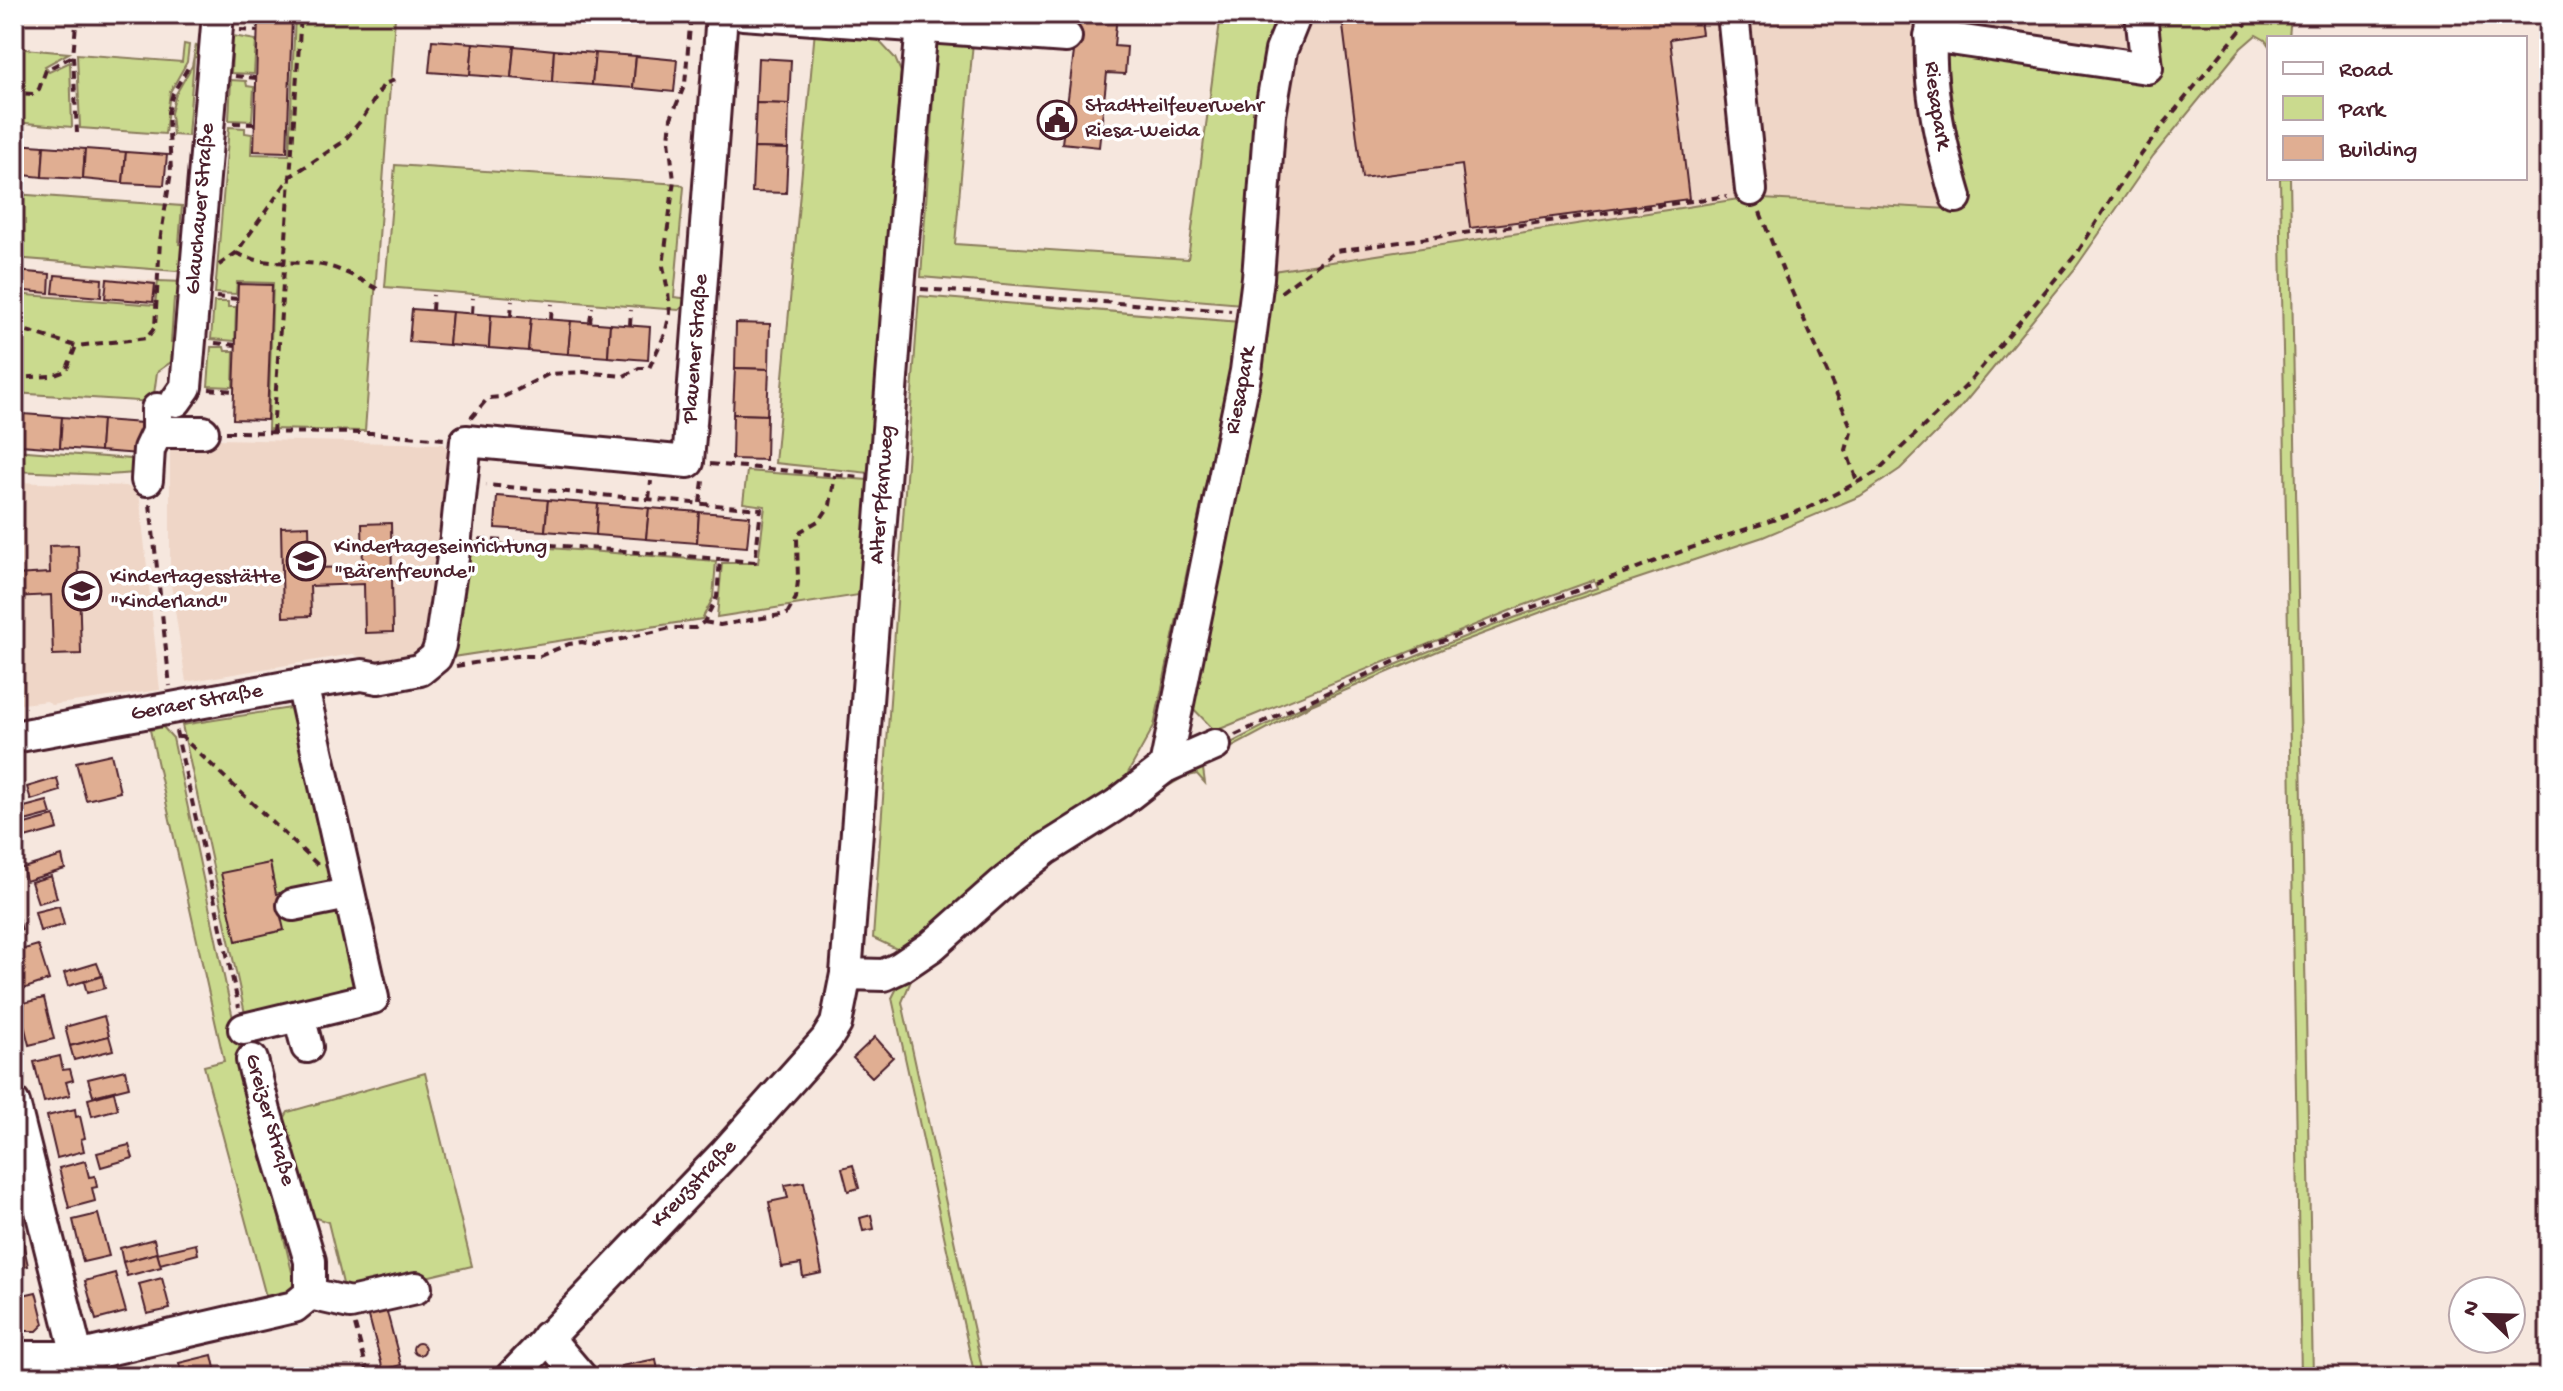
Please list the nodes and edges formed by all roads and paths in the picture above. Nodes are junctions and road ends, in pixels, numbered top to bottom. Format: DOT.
graph roads {
  1 [pos="77,14"];
  2 [pos="218,14"];
  3 [pos="301,14"];
  4 [pos="691,14"];
  5 [pos="722,14"];
  6 [pos="743,14"];
  7 [pos="1296,14"];
  8 [pos="1733,14"];
  9 [pos="2141,14"];
  10 [pos="2254,14"];
  11 [pos="922,20"];
  12 [pos="1931,25"];
  13 [pos="1066,37"];
  14 [pos="73,56"];
  15 [pos="190,65"];
  16 [pos="395,80"];
  17 [pos="14,99"];
  18 [pos="77,133"];
  19 [pos="291,176"];
  20 [pos="1751,190"];
  21 [pos="1956,197"];
  22 [pos="236,253"];
  23 [pos="285,263"];
  24 [pos="197,265"];
  25 [pos="899,287"];
  26 [pos="381,291"];
  27 [pos="433,295"];
  28 [pos="473,298"];
  29 [pos="512,301"];
  30 [pos="552,304"];
  31 [pos="592,307"];
  32 [pos="432,310"];
  33 [pos="631,310"];
  34 [pos="1253,312"];
  35 [pos="472,313"];
  36 [pos="511,316"];
  37 [pos="551,319"];
  38 [pos="590,322"];
  39 [pos="630,325"];
  40 [pos="14,327"];
  41 [pos="76,346"];
  42 [pos="14,378"];
  43 [pos="163,414"];
  44 [pos="203,432"];
  45 [pos="273,433"];
  46 [pos="466,441"];
  47 [pos="688,462"];
  48 [pos="835,475"];
  49 [pos="884,478"];
  50 [pos="147,480"];
  51 [pos="461,483"];
  52 [pos="1858,484"];
  53 [pos="456,537"];
  54 [pos="720,559"];
  55 [pos="704,622"];
  56 [pos="436,657"];
  57 [pos="302,684"];
  58 [pos="172,708"];
  59 [pos="14,737"];
  60 [pos="178,737"];
  61 [pos="1215,745"];
  62 [pos="1165,767"];
  63 [pos="348,894"];
  64 [pos="293,905"];
  65 [pos="846,974"];
  66 [pos="299,1016"];
  67 [pos="244,1029"];
  68 [pos="307,1047"];
  69 [pos="252,1060"];
  70 [pos="14,1103"];
  71 [pos="416,1288"];
  72 [pos="310,1294"];
  73 [pos="350,1303"];
  74 [pos="547,1337"];
  75 [pos="14,1357"];
  76 [pos="80,1367"];
  77 [pos="369,1377"];
  78 [pos="511,1377"];
  79 [pos="581,1377"];
  1 -- 14 [label="path"];
  2 -- 24 [label="street, Glauchauer Straße"];
  3 -- 19 [label="path"];
  4 -- 46 [label="path"];
  5 -- 47 [label="street, Plauener Straße"];
  6 -- 11 [label="street"];
  7 -- 34 [label="street, Riesapark"];
  8 -- 20 [label="street"];
  9 -- 12 [label="street"];
  10 -- 52 [label="path"];
  11 -- 13 [label="street"];
  11 -- 25 [label="street, Alter Pfarrweg"];
  12 -- 21 [label="street, Riesapark"];
  14 -- 17 [label="path"];
  14 -- 18 [label="path"];
  15 -- 41 [label="path"];
  16 -- 19 [label="path"];
  19 -- 22 [label="path"];
  19 -- 23 [label="path"];
  20 -- 34 [label="path"];
  20 -- 52 [label="path"];
  22 -- 23 [label="path"];
  22 -- 24 [label="path"];
  23 -- 26 [label="path"];
  23 -- 45 [label="path"];
  24 -- 43 [label="street, Glauchauer Straße"];
  25 -- 34 [label="path"];
  25 -- 49 [label="street, Alter Pfarrweg"];
  27 -- 32 [label="path"];
  28 -- 35 [label="path"];
  29 -- 36 [label="path"];
  30 -- 37 [label="path"];
  31 -- 38 [label="path"];
  33 -- 39 [label="path"];
  34 -- 62 [label="street, Riesapark"];
  40 -- 41 [label="path"];
  41 -- 42 [label="path"];
  43 -- 44 [label="street"];
  43 -- 50 [label="street, Glauchauer Straße"];
  44 -- 45 [label="path"];
  45 -- 46 [label="path"];
  46 -- 47 [label="street"];
  46 -- 51 [label="street"];
  47 -- 48 [label="path"];
  48 -- 49 [label="path"];
  48 -- 55 [label="path"];
  49 -- 65 [label="street, Alter Pfarrweg"];
  50 -- 58 [label="path, Greizer Straße"];
  51 -- 53 [label="street"];
  51 -- 54 [label="path"];
  52 -- 61 [label="path"];
  53 -- 54 [label="path"];
  53 -- 56 [label="street"];
  54 -- 55 [label="path"];
  55 -- 56 [label="path"];
  56 -- 57 [label="street, Geraer Straße"];
  57 -- 58 [label="street, Geraer Straße"];
  57 -- 63 [label="street"];
  58 -- 59 [label="street, Geraer Straße"];
  58 -- 60 [label="path, Greizer Straße"];
  60 -- 63 [label="path"];
  60 -- 67 [label="path, Greizer Straße"];
  61 -- 62 [label="street"];
  62 -- 65 [label="street"];
  63 -- 64 [label="street"];
  63 -- 66 [label="street"];
  65 -- 74 [label="street, Kreuzstraße"];
  66 -- 67 [label="street"];
  66 -- 68 [label="street"];
  69 -- 72 [label="street, Greizer Straße"];
  70 -- 76 [label="street"];
  71 -- 73 [label="street"];
  72 -- 73 [label="street"];
  72 -- 76 [label="street"];
  73 -- 77 [label="path"];
  74 -- 78 [label="street, Kreuzstraße"];
  74 -- 79 [label="street"];
  75 -- 76 [label="street"];
}
